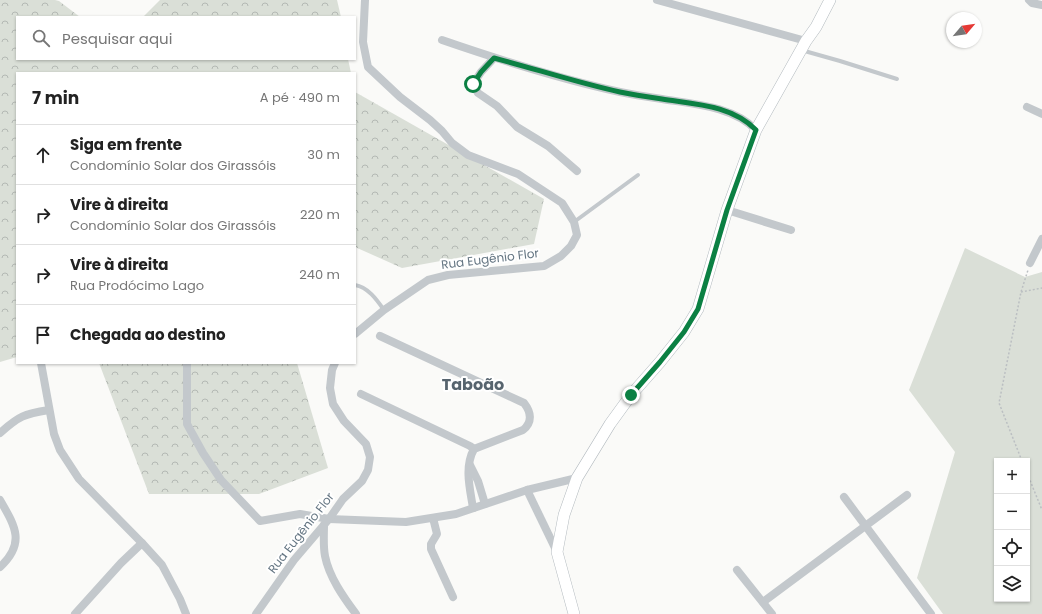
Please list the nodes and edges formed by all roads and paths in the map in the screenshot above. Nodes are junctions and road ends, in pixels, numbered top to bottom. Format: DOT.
graph roads {
  1 [pos="365,0"];
  2 [pos="657,0"];
  3 [pos="830,0"];
  4 [pos="1029,0"];
  5 [pos="1042,5"];
  6 [pos="442,40"];
  7 [pos="804,46"];
  8 [pos="494,58"];
  9 [pos="897,79"];
  10 [pos="1027,107"];
  11 [pos="1042,114"];
  12 [pos="756,130"];
  13 [pos="577,171"];
  14 [pos="638,175"];
  15 [pos="727,210"];
  16 [pos="574,222"];
  17 [pos="791,230"];
  18 [pos="1042,239"];
  19 [pos="1030,263"];
  20 [pos="356,285"];
  21 [pos="1042,288"];
  22 [pos="1021,292"];
  23 [pos="384,310"];
  24 [pos="356,333"];
  25 [pos="380,336"];
  26 [pos="40,364"];
  27 [pos="187,364"];
  28 [pos="335,364"];
  29 [pos="361,394"];
  30 [pos="50,410"];
  31 [pos="0,433"];
  32 [pos="474,449"];
  33 [pos="1021,458"];
  34 [pos="470,465"];
  35 [pos="577,478"];
  36 [pos="1030,480"];
  37 [pos="478,481"];
  38 [pos="470,484"];
  39 [pos="527,490"];
  40 [pos="906,495"];
  41 [pos="844,497"];
  42 [pos="0,500"];
  43 [pos="485,504"];
  44 [pos="473,508"];
  45 [pos="1042,510"];
  46 [pos="433,518"];
  47 [pos="327,522"];
  48 [pos="866,527"];
  49 [pos="142,543"];
  50 [pos="557,552"];
  51 [pos="0,568"];
  52 [pos="737,570"];
  53 [pos="453,597"];
  54 [pos="763,602"];
  55 [pos="75,614"];
  56 [pos="186,614"];
  57 [pos="256,614"];
  58 [pos="356,614"];
  59 [pos="574,614"];
  60 [pos="772,614"];
  61 [pos="931,614"];
  1 -- 16 [label="street"];
  2 -- 7 [label="street"];
  3 -- 7 [label="main road"];
  4 -- 5 [label="street"];
  6 -- 8 [label="street"];
  7 -- 9 [label="lane"];
  7 -- 12 [label="main road"];
  8 -- 12 [label="street"];
  8 -- 13 [label="street"];
  10 -- 11 [label="street"];
  12 -- 15 [label="main road"];
  14 -- 16 [label="lane"];
  15 -- 17 [label="street"];
  15 -- 35 [label="main road"];
  16 -- 23 [label="street, Rua Eugênio Flor"];
  18 -- 19 [label="street"];
  19 -- 22 [label="path"];
  20 -- 23 [label="lane"];
  21 -- 22 [label="path"];
  22 -- 33 [label="path"];
  23 -- 24 [label="street, Rua Eugênio Flor"];
  25 -- 32 [label="street"];
  26 -- 30 [label="street"];
  27 -- 47 [label="street"];
  28 -- 47 [label="street, Rua Eugênio Flor"];
  29 -- 32 [label="street"];
  30 -- 31 [label="street"];
  30 -- 49 [label="street"];
  32 -- 34 [label="street"];
  34 -- 37 [label="street"];
  34 -- 38 [label="street"];
  35 -- 39 [label="street"];
  35 -- 50 [label="main road"];
  36 -- 45 [label="path"];
  37 -- 38 [label="street"];
  37 -- 43 [label="street"];
  38 -- 44 [label="street"];
  39 -- 43 [label="street"];
  39 -- 50 [label="street"];
  40 -- 48 [label="street"];
  41 -- 48 [label="street"];
  42 -- 51 [label="street"];
  43 -- 44 [label="street"];
  44 -- 46 [label="street"];
  46 -- 47 [label="street"];
  46 -- 53 [label="street"];
  47 -- 57 [label="street, Rua Eugênio Flor"];
  47 -- 58 [label="street"];
  48 -- 54 [label="street"];
  48 -- 61 [label="street"];
  49 -- 55 [label="street"];
  49 -- 56 [label="street"];
  50 -- 59 [label="main road"];
  52 -- 54 [label="street"];
  54 -- 60 [label="street"];
}
